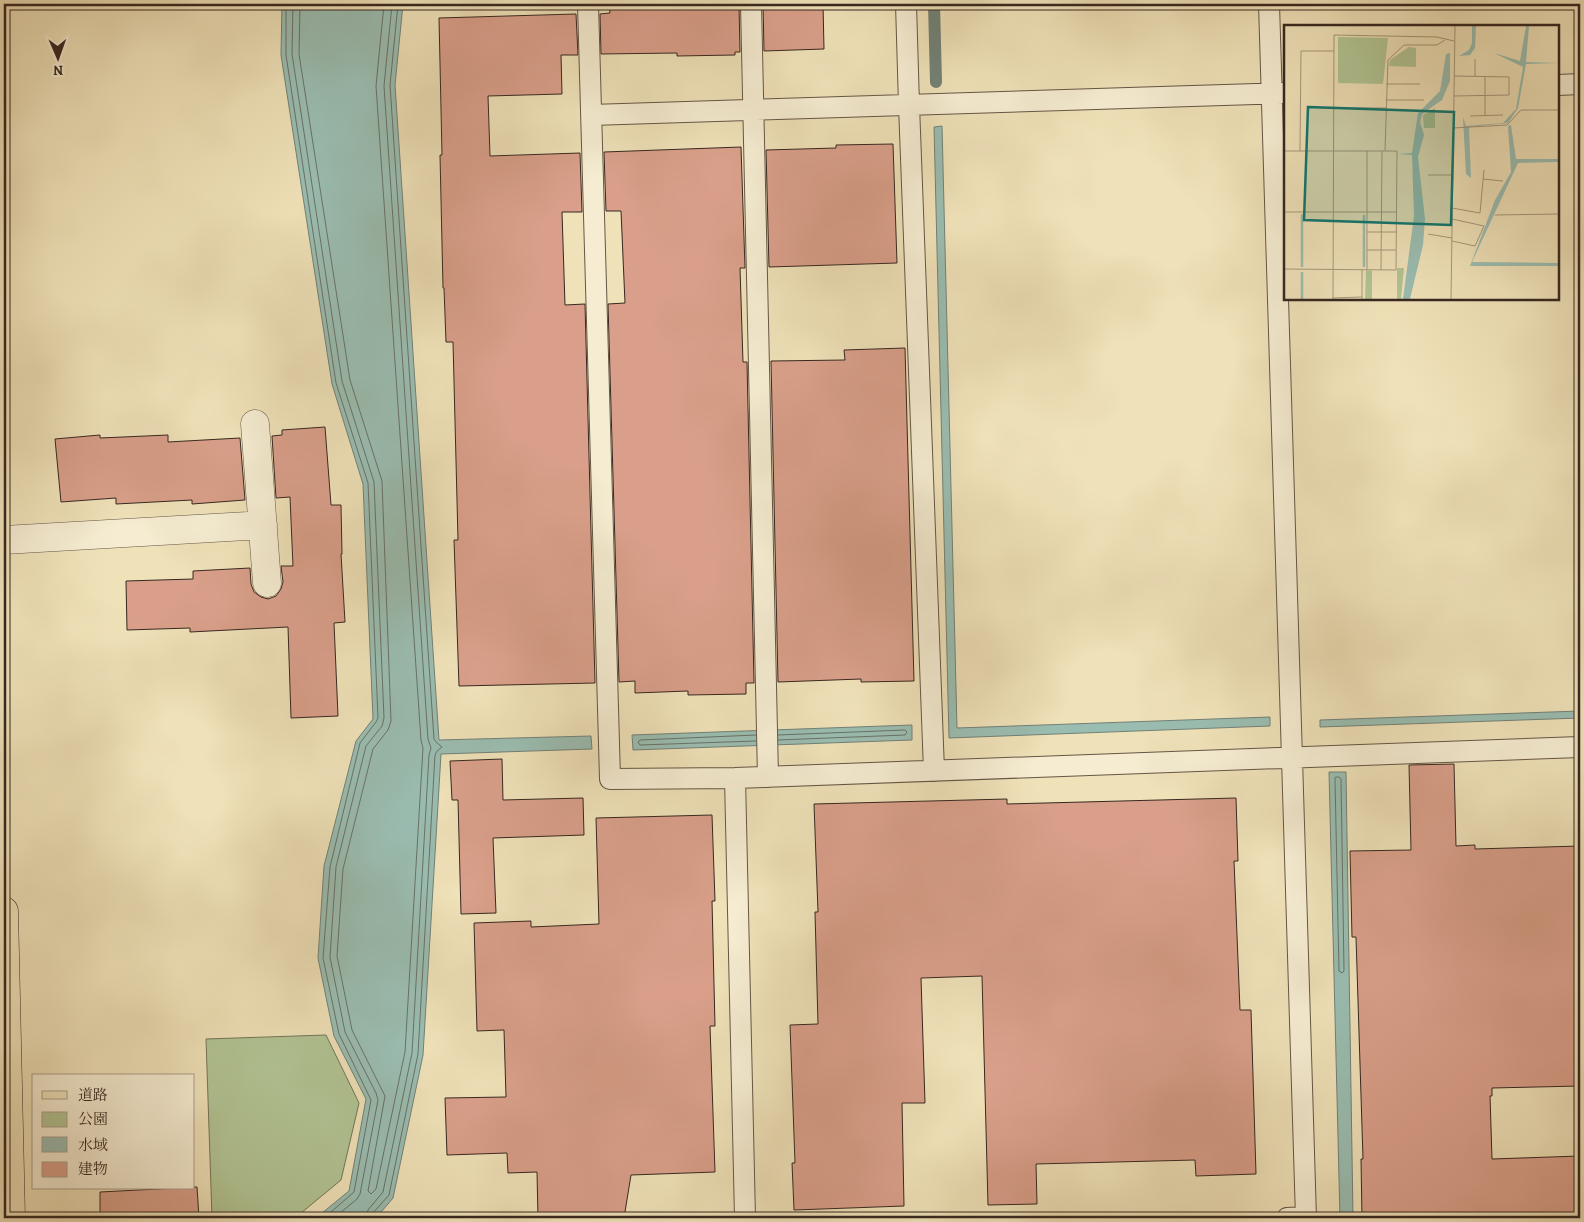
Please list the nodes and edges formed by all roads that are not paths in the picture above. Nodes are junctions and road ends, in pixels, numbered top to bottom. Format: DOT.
graph roads {
  1 [pos="588,4"];
  2 [pos="751,4"];
  3 [pos="906,4"];
  4 [pos="1269,4"];
  5 [pos="1580,84"];
  6 [pos="1559,85"];
  7 [pos="1278,94"];
  8 [pos="909,105"];
  9 [pos="753,109"];
  10 [pos="591,115"];
  11 [pos="255,424"];
  12 [pos="263,525"];
  13 [pos="4,540"];
  14 [pos="267,583"];
  15 [pos="1580,747"];
  16 [pos="1291,758"];
  17 [pos="934,771"];
  18 [pos="768,776"];
  19 [pos="734,778"];
  20 [pos="4,911"];
  21 [pos="5,1043"];
  22 [pos="11,1218"];
  23 [pos="745,1218"];
  24 [pos="1299,1218"];
  1 -- 10 [label="lane"];
  2 -- 9 [label="lane"];
  3 -- 8 [label="lane"];
  4 -- 7 [label="lane"];
  5 -- 6 [label="lane"];
  7 -- 8 [label="lane"];
  7 -- 16 [label="lane"];
  8 -- 9 [label="lane"];
  8 -- 17 [label="lane"];
  9 -- 10 [label="lane"];
  9 -- 18 [label="lane"];
  10 -- 19 [label="lane"];
  11 -- 12 [label="street"];
  12 -- 13 [label="street"];
  12 -- 14 [label="street"];
  15 -- 16 [label="lane"];
  16 -- 17 [label="lane"];
  16 -- 24 [label="lane"];
  17 -- 18 [label="lane"];
  18 -- 19 [label="lane"];
  19 -- 23 [label="lane"];
  20 -- 21 [label="main road"];
  21 -- 22 [label="main road"];
}
